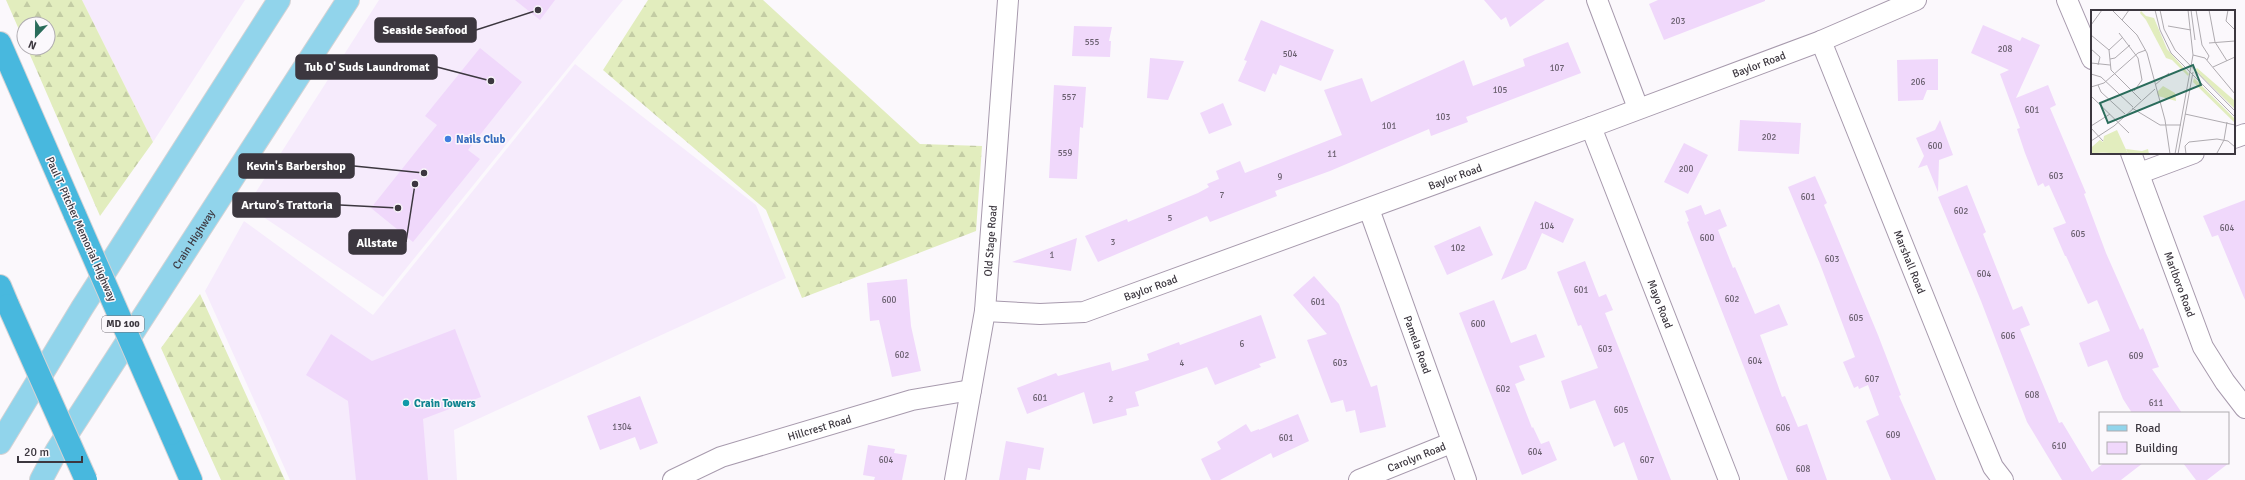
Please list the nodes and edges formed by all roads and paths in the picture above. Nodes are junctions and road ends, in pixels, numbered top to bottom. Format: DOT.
graph roads {
  1 [pos="279,0"];
  2 [pos="348,0"];
  3 [pos="1008,0"];
  4 [pos="1597,0"];
  5 [pos="1916,0"];
  6 [pos="2067,0"];
  7 [pos="1821,41"];
  8 [pos="0,43"];
  9 [pos="2091,57"];
  10 [pos="1638,108"];
  11 [pos="1592,127"];
  12 [pos="2245,134"];
  13 [pos="2235,138"];
  14 [pos="2131,154"];
  15 [pos="2191,154"];
  16 [pos="2140,173"];
  17 [pos="1368,209"];
  18 [pos="4,295"];
  19 [pos="985,311"];
  20 [pos="971,390"];
  21 [pos="2245,408"];
  22 [pos="0,443"];
  23 [pos="1451,443"];
  24 [pos="41,480"];
  25 [pos="86,480"];
  26 [pos="191,480"];
  27 [pos="673,480"];
  28 [pos="955,480"];
  29 [pos="1359,480"];
  30 [pos="1466,480"];
  31 [pos="1730,480"];
  32 [pos="2003,480"];
  1 -- 22 [label="main road"];
  2 -- 24 [label="main road, Crain Highway"];
  3 -- 19 [label="street, Old Stage Road"];
  4 -- 10 [label="street"];
  5 -- 7 [label="street, Baylor Road"];
  6 -- 9 [label="street"];
  7 -- 10 [label="street, Baylor Road"];
  7 -- 32 [label="street, Marshall Road"];
  8 -- 26 [label="highway, Paul T. Pitcher Memorial Highway / MD 100, bridge"];
  10 -- 11 [label="street, Baylor Road"];
  11 -- 17 [label="street, Baylor Road"];
  11 -- 31 [label="street, Mayo Road"];
  12 -- 13 [label="street"];
  14 -- 16 [label="street, Marlboro Road"];
  15 -- 16 [label="street"];
  16 -- 21 [label="street, Marlboro Road"];
  17 -- 19 [label="street, Baylor Road"];
  17 -- 23 [label="street, Pamela Road"];
  18 -- 25 [label="highway, bridge"];
  19 -- 20 [label="street, Old Stage Road"];
  20 -- 27 [label="street, Hillcrest Road"];
  20 -- 28 [label="street, Old Stage Road"];
  23 -- 29 [label="street, Carolyn Road"];
  23 -- 30 [label="street, Pamela Road"];
}
